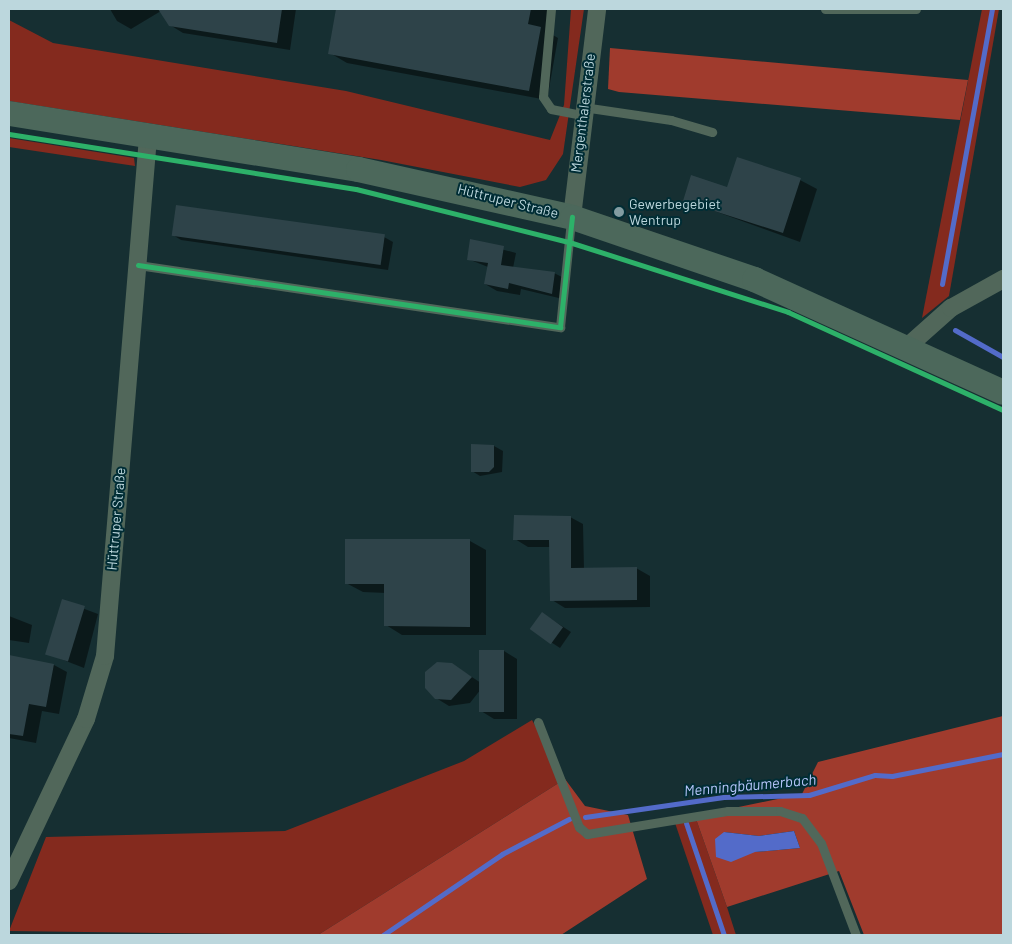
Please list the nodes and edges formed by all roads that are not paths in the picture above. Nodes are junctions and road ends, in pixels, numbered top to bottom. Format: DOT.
graph roads {
  1 [pos="551,9"];
  2 [pos="597,9"];
  3 [pos="825,9"];
  4 [pos="916,9"];
  5 [pos="582,111"];
  6 [pos="9,113"];
  7 [pos="712,132"];
  8 [pos="148,137"];
  9 [pos="572,217"];
  10 [pos="138,265"];
  11 [pos="1003,279"];
  12 [pos="907,346"];
  13 [pos="1003,392"];
  14 [pos="538,722"];
  15 [pos="9,881"];
  16 [pos="856,935"];
  1 -- 5 [label="lane"];
  2 -- 5 [label="street, Mergenthalerstraße"];
  3 -- 4 [label="lane"];
  5 -- 7 [label="lane"];
  5 -- 9 [label="street, Mergenthalerstraße"];
  6 -- 8 [label="main road, Hüttruper Straße"];
  8 -- 9 [label="main road, Hüttruper Straße"];
  8 -- 10 [label="street, Hüttruper Straße"];
  9 -- 10 [label="lane"];
  9 -- 12 [label="main road, Hüttruper Straße"];
  10 -- 15 [label="street, Hüttruper Straße"];
  11 -- 12 [label="street"];
  12 -- 13 [label="main road, Hüttruper Straße"];
  14 -- 16 [label="lane"];
}
